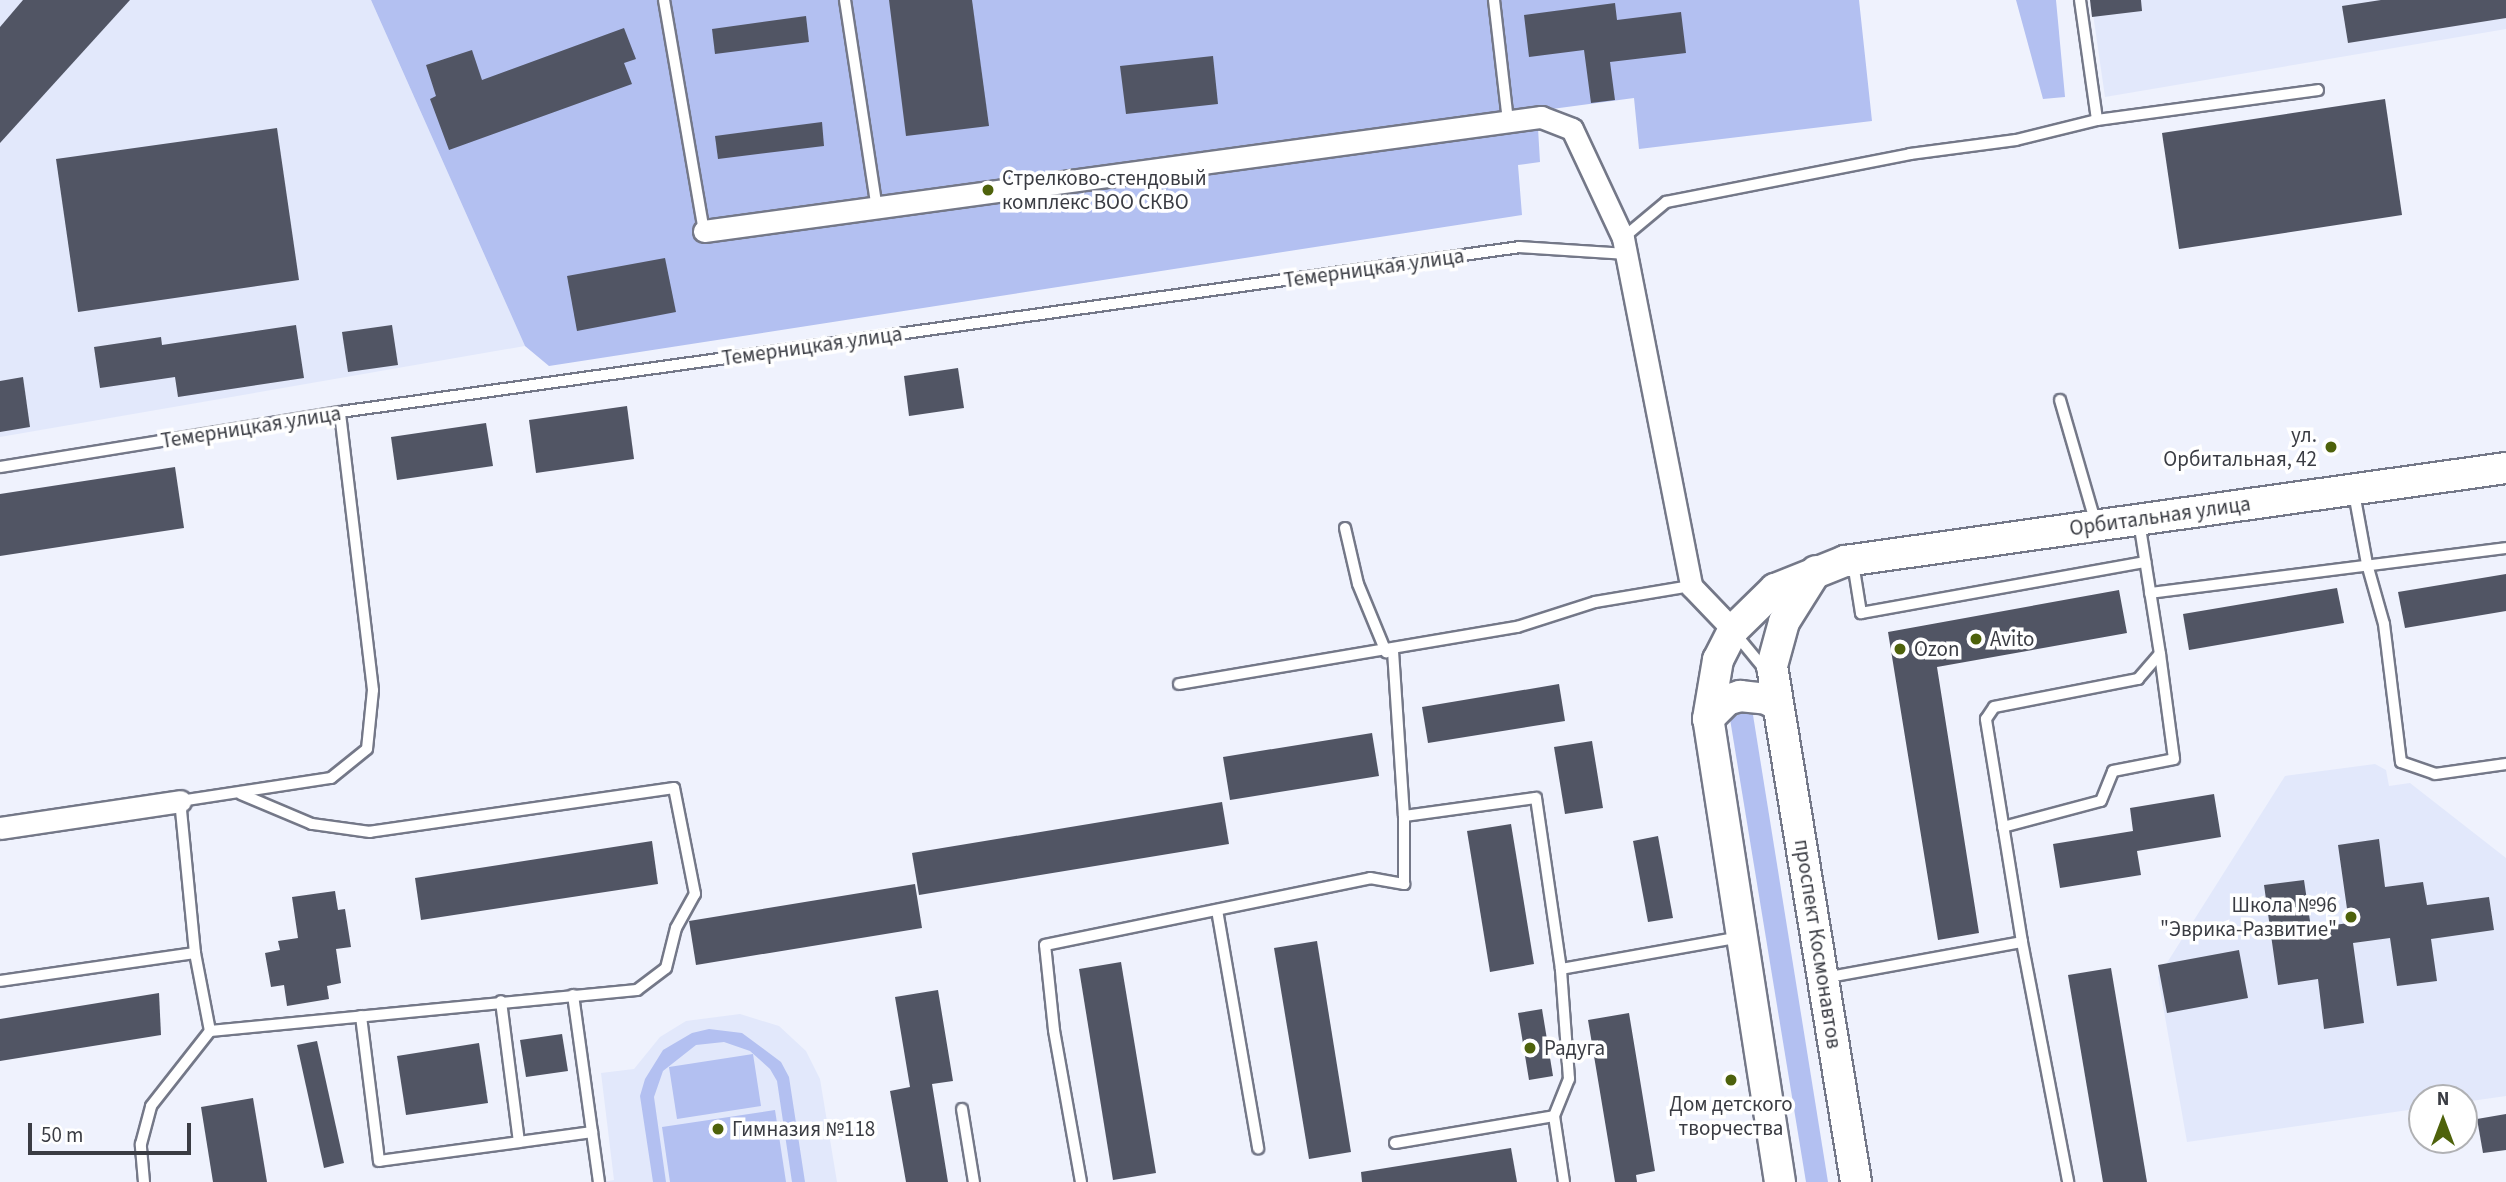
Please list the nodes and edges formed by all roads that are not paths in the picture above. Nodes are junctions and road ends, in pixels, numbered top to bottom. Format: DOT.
graph roads {
  1 [pos="664,0"];
  2 [pos="845,0"];
  3 [pos="1494,0"];
  4 [pos="2080,0"];
  5 [pos="2318,90"];
  6 [pos="2097,120"];
  7 [pos="1508,121"];
  8 [pos="877,208"];
  9 [pos="704,231"];
  10 [pos="1625,246"];
  11 [pos="2060,400"];
  12 [pos="340,412"];
  13 [pos="0,467"];
  14 [pos="2506,468"];
  15 [pos="2354,490"];
  16 [pos="2138,518"];
  17 [pos="2096,524"];
  18 [pos="1345,528"];
  19 [pos="2506,548"];
  20 [pos="1852,560"];
  21 [pos="2145,562"];
  22 [pos="2367,564"];
  23 [pos="1816,571"];
  24 [pos="1691,586"];
  25 [pos="2150,593"];
  26 [pos="1733,631"];
  27 [pos="1390,651"];
  28 [pos="2160,654"];
  29 [pos="1179,684"];
  30 [pos="1776,694"];
  31 [pos="1708,719"];
  32 [pos="2506,764"];
  33 [pos="241,794"];
  34 [pos="180,801"];
  35 [pos="1404,816"];
  36 [pos="2003,827"];
  37 [pos="0,828"];
  38 [pos="1217,910"];
  39 [pos="1740,937"];
  40 [pos="2022,942"];
  41 [pos="195,953"];
  42 [pos="1561,969"];
  43 [pos="1824,978"];
  44 [pos="0,981"];
  45 [pos="573,995"];
  46 [pos="501,1001"];
  47 [pos="360,1016"];
  48 [pos="210,1031"];
  49 [pos="962,1109"];
  50 [pos="1553,1116"];
  51 [pos="592,1132"];
  52 [pos="519,1142"];
  53 [pos="1395,1143"];
  54 [pos="1258,1148"];
  55 [pos="144,1182"];
  56 [pos="599,1182"];
  57 [pos="974,1182"];
  58 [pos="1081,1182"];
  59 [pos="1564,1182"];
  60 [pos="1780,1182"];
  61 [pos="1856,1182"];
  62 [pos="2068,1182"];
  1 -- 9 [label="lane"];
  2 -- 8 [label="lane"];
  3 -- 7 [label="lane"];
  4 -- 6 [label="lane"];
  5 -- 6 [label="lane"];
  6 -- 10 [label="lane"];
  7 -- 8 [label="street"];
  7 -- 10 [label="street"];
  8 -- 9 [label="street"];
  10 -- 12 [label="lane, Темерницкая улица"];
  10 -- 24 [label="street"];
  11 -- 17 [label="lane"];
  12 -- 13 [label="lane, Темерницкая улица"];
  12 -- 33 [label="lane"];
  14 -- 15 [label="main road, Орбитальная улица"];
  15 -- 16 [label="main road, Орбитальная улица"];
  15 -- 22 [label="lane"];
  16 -- 17 [label="main road, Орбитальная улица"];
  16 -- 21 [label="lane"];
  17 -- 20 [label="main road, Орбитальная улица"];
  18 -- 27 [label="lane"];
  19 -- 22 [label="lane"];
  20 -- 21 [label="lane"];
  20 -- 23 [label="main road, Орбитальная улица"];
  21 -- 25 [label="lane"];
  22 -- 25 [label="lane"];
  22 -- 32 [label="lane"];
  23 -- 26 [label="main road"];
  23 -- 30 [label="main road, проспект Космонавтов"];
  24 -- 26 [label="street"];
  24 -- 27 [label="lane"];
  25 -- 28 [label="lane"];
  26 -- 30 [label="lane"];
  26 -- 31 [label="main road"];
  27 -- 29 [label="lane"];
  27 -- 35 [label="lane"];
  28 -- 36 [label="lane"];
  28 -- 36 [label="lane"];
  30 -- 31 [label="main road"];
  30 -- 43 [label="main road, проспект Космонавтов"];
  31 -- 39 [label="main road"];
  33 -- 34 [label="lane"];
  33 -- 45 [label="lane"];
  34 -- 37 [label="street"];
  34 -- 41 [label="lane"];
  35 -- 38 [label="lane"];
  35 -- 42 [label="lane"];
  36 -- 40 [label="lane"];
  38 -- 54 [label="lane"];
  38 -- 58 [label="lane"];
  39 -- 42 [label="lane"];
  39 -- 60 [label="main road"];
  40 -- 43 [label="lane"];
  40 -- 62 [label="lane"];
  41 -- 44 [label="lane"];
  41 -- 48 [label="lane"];
  42 -- 50 [label="lane"];
  43 -- 61 [label="main road, проспект Космонавтов"];
  45 -- 46 [label="lane"];
  45 -- 51 [label="lane"];
  46 -- 47 [label="lane"];
  46 -- 52 [label="lane"];
  47 -- 48 [label="lane"];
  47 -- 52 [label="lane"];
  48 -- 55 [label="lane"];
  49 -- 57 [label="lane"];
  50 -- 53 [label="lane"];
  50 -- 59 [label="lane"];
  51 -- 52 [label="lane"];
  51 -- 56 [label="lane"];
}
